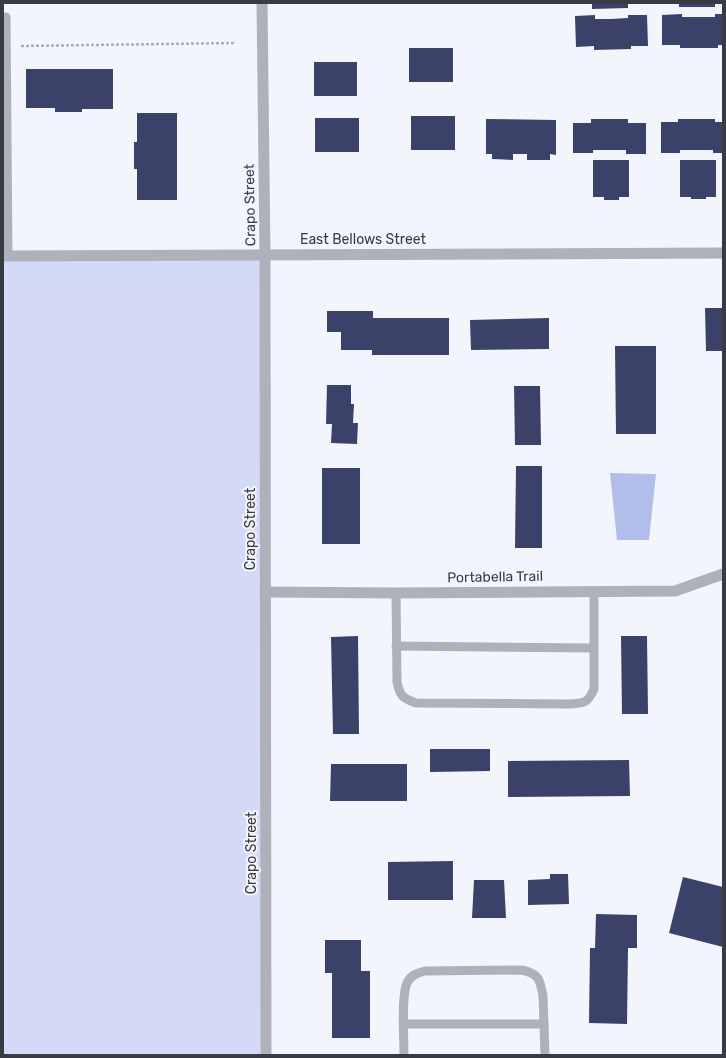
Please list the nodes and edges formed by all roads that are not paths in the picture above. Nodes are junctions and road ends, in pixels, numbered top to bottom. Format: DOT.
graph roads {
  1 [pos="262,3"];
  2 [pos="6,17"];
  3 [pos="723,253"];
  4 [pos="266,254"];
  5 [pos="6,256"];
  6 [pos="723,574"];
  7 [pos="594,591"];
  8 [pos="266,592"];
  9 [pos="396,593"];
  10 [pos="396,646"];
  11 [pos="594,648"];
  12 [pos="404,1024"];
  13 [pos="544,1024"];
  14 [pos="266,1055"];
  15 [pos="404,1055"];
  16 [pos="545,1055"];
  1 -- 4 [label="street, Crapo Street"];
  2 -- 5 [label="lane"];
  3 -- 4 [label="street, East Bellows Street"];
  4 -- 5 [label="street, East Bellows Street"];
  4 -- 8 [label="street, Crapo Street"];
  6 -- 7 [label="street, Portabella Trail"];
  7 -- 9 [label="street, Portabella Trail"];
  7 -- 11 [label="lane"];
  8 -- 9 [label="street, Portabella Trail"];
  8 -- 14 [label="street, Crapo Street"];
  9 -- 10 [label="lane"];
  10 -- 11 [label="lane"];
  10 -- 11 [label="lane"];
  12 -- 13 [label="lane"];
  12 -- 13 [label="lane"];
  12 -- 15 [label="lane"];
  13 -- 16 [label="lane"];
}
